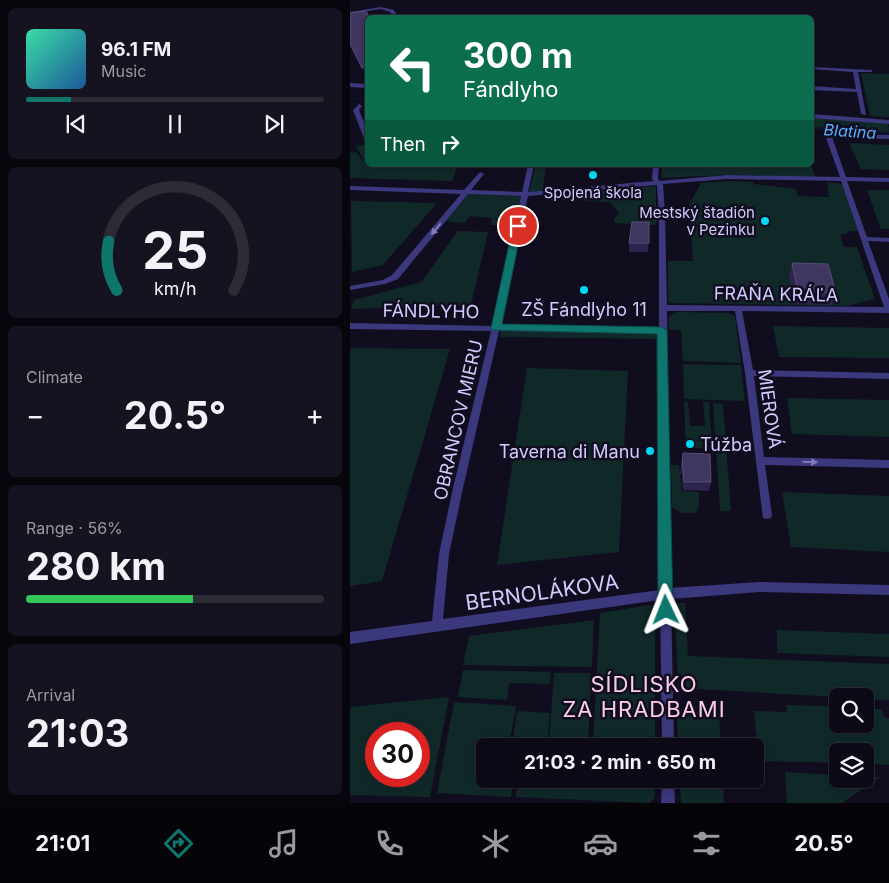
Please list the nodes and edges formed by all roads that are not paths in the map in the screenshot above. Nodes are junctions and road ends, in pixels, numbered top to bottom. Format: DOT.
graph roads {
  1 [pos="350,13"];
  2 [pos="394,15"];
  3 [pos="814,68"];
  4 [pos="855,70"];
  5 [pos="870,71"];
  6 [pos="350,85"];
  7 [pos="365,86"];
  8 [pos="814,88"];
  9 [pos="859,91"];
  10 [pos="359,106"];
  11 [pos="864,114"];
  12 [pos="814,116"];
  13 [pos="889,122"];
  14 [pos="365,133"];
  15 [pos="889,138"];
  16 [pos="531,167"];
  17 [pos="656,167"];
  18 [pos="481,174"];
  19 [pos="844,179"];
  20 [pos="889,180"];
  21 [pos="658,183"];
  22 [pos="350,188"];
  23 [pos="467,191"];
  24 [pos="525,194"];
  25 [pos="866,239"];
  26 [pos="889,240"];
  27 [pos="350,288"];
  28 [pos="662,308"];
  29 [pos="738,309"];
  30 [pos="889,310"];
  31 [pos="350,326"];
  32 [pos="496,328"];
  33 [pos="662,331"];
  34 [pos="749,373"];
  35 [pos="889,376"];
  36 [pos="761,460"];
  37 [pos="889,464"];
  38 [pos="767,515"];
  39 [pos="889,590"];
  40 [pos="665,594"];
  41 [pos="437,626"];
  42 [pos="350,638"];
  43 [pos="668,738"];
  44 [pos="668,788"];
  45 [pos="668,803"];
  1 -- 2 [label="street"];
  3 -- 4 [label="street"];
  4 -- 5 [label="street"];
  4 -- 9 [label="street"];
  6 -- 7 [label="street"];
  8 -- 9 [label="street"];
  9 -- 11 [label="street"];
  10 -- 14 [label="street"];
  12 -- 13 [label="street"];
  15 -- 19 [label="street"];
  16 -- 24 [label="street, OBRANCOV MIERU"];
  17 -- 21 [label="street"];
  18 -- 23 [label="street"];
  19 -- 20 [label="street"];
  19 -- 21 [label="street"];
  19 -- 25 [label="street"];
  21 -- 24 [label="street"];
  21 -- 28 [label="street"];
  22 -- 23 [label="street"];
  23 -- 24 [label="street"];
  23 -- 27 [label="street, one-way"];
  24 -- 32 [label="street, OBRANCOV MIERU"];
  25 -- 26 [label="street"];
  25 -- 30 [label="street"];
  28 -- 29 [label="street, FRAŇA KRÁĽA"];
  28 -- 33 [label="street"];
  29 -- 30 [label="street, FRAŇA KRÁĽA"];
  29 -- 34 [label="street, MIEROVÁ"];
  31 -- 32 [label="street, FÁNDLYHO"];
  32 -- 33 [label="street, FÁNDLYHO"];
  32 -- 41 [label="street, OBRANCOV MIERU"];
  33 -- 40 [label="street"];
  34 -- 35 [label="street"];
  34 -- 36 [label="street, MIEROVÁ"];
  36 -- 37 [label="street, one-way"];
  36 -- 38 [label="street, MIEROVÁ"];
  39 -- 40 [label="street, BERNOLÁKOVA"];
  40 -- 41 [label="street, BERNOLÁKOVA"];
  40 -- 43 [label="street"];
  41 -- 42 [label="street, BERNOLÁKOVA"];
  44 -- 45 [label="street"];
}
